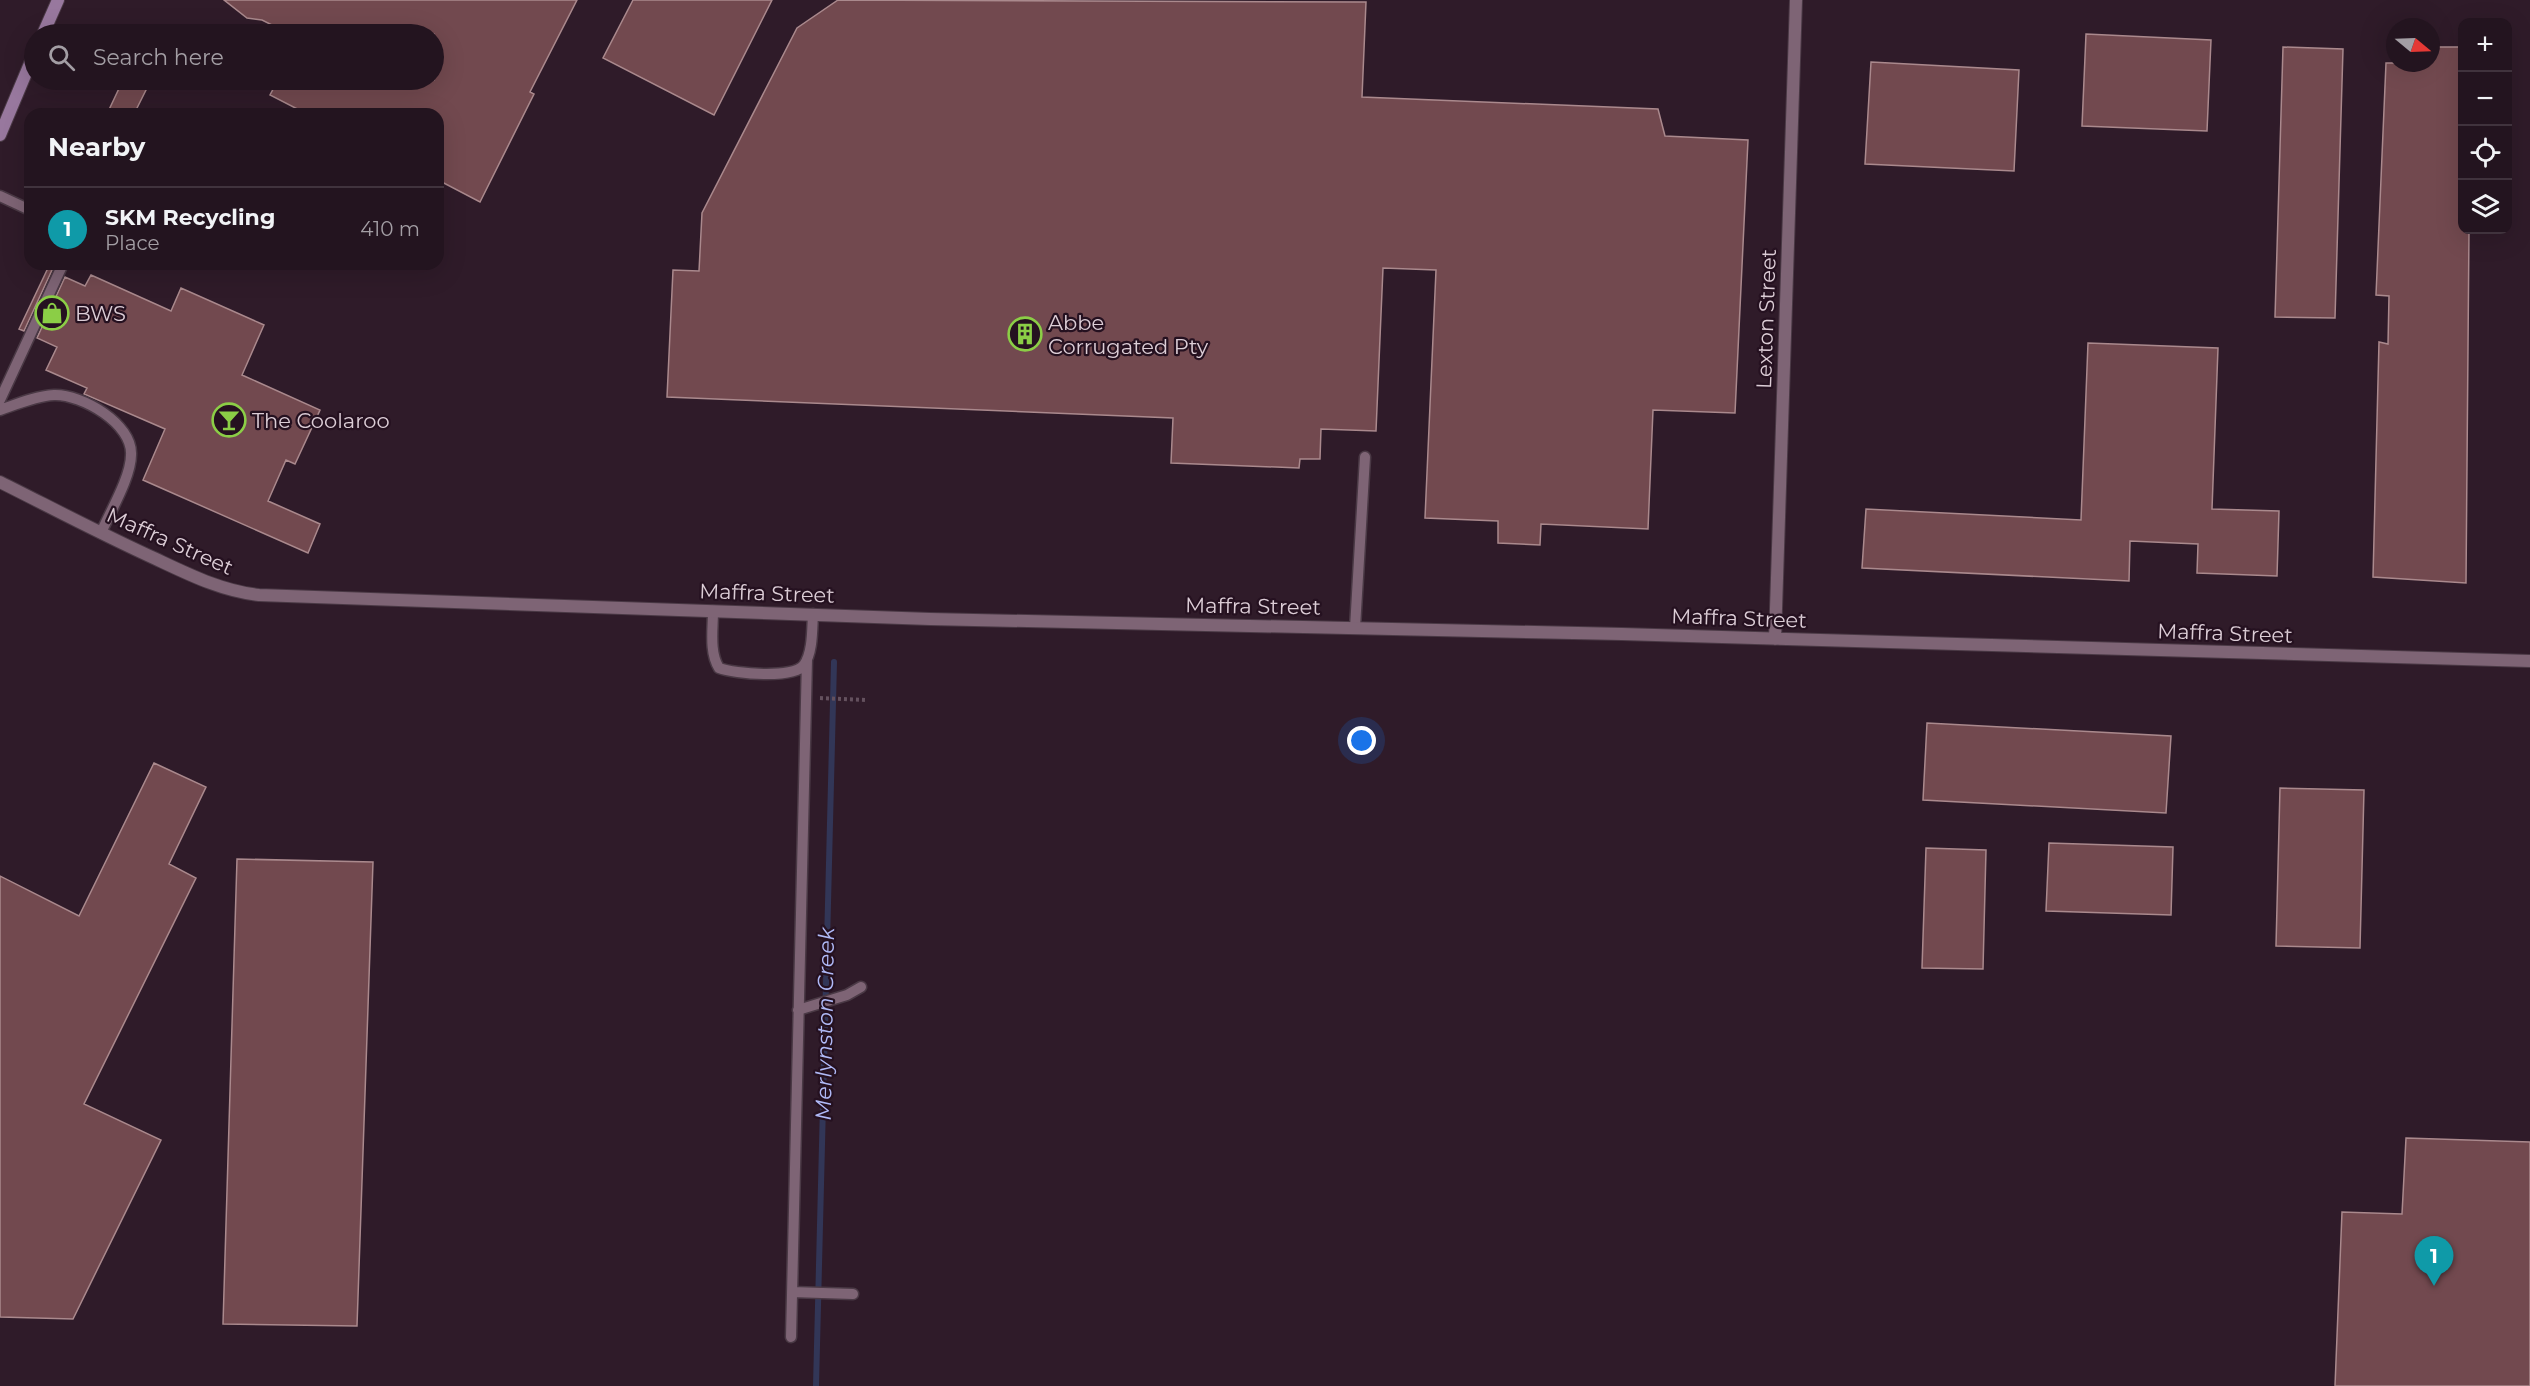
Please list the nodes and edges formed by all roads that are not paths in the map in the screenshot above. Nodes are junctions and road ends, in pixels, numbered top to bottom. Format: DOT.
graph roads {
  1 [pos="58,0"];
  2 [pos="1796,0"];
  3 [pos="47,24"];
  4 [pos="24,78"];
  5 [pos="0,135"];
  6 [pos="0,196"];
  7 [pos="24,207"];
  8 [pos="60,270"];
  9 [pos="0,400"];
  10 [pos="0,410"];
  11 [pos="1365,457"];
  12 [pos="0,482"];
  13 [pos="100,532"];
  14 [pos="713,611"];
  15 [pos="813,614"];
  16 [pos="1355,628"];
  17 [pos="1775,639"];
  18 [pos="807,659"];
  19 [pos="2530,661"];
  20 [pos="861,987"];
  21 [pos="798,1010"];
  22 [pos="792,1292"];
  23 [pos="854,1294"];
  24 [pos="791,1337"];
  1 -- 3 [label="main road"];
  2 -- 17 [label="street, Lexton Street"];
  4 -- 5 [label="main road"];
  6 -- 7 [label="lane"];
  8 -- 9 [label="lane"];
  10 -- 13 [label="lane"];
  11 -- 16 [label="lane"];
  12 -- 13 [label="street, Maffra Street"];
  13 -- 14 [label="street, Maffra Street"];
  14 -- 15 [label="street, Maffra Street"];
  14 -- 18 [label="lane"];
  15 -- 16 [label="street, Maffra Street"];
  15 -- 18 [label="lane"];
  16 -- 17 [label="street, Maffra Street"];
  17 -- 19 [label="street, Maffra Street"];
  18 -- 21 [label="lane"];
  20 -- 21 [label="lane"];
  21 -- 22 [label="lane"];
  22 -- 23 [label="lane"];
  22 -- 24 [label="lane"];
}
